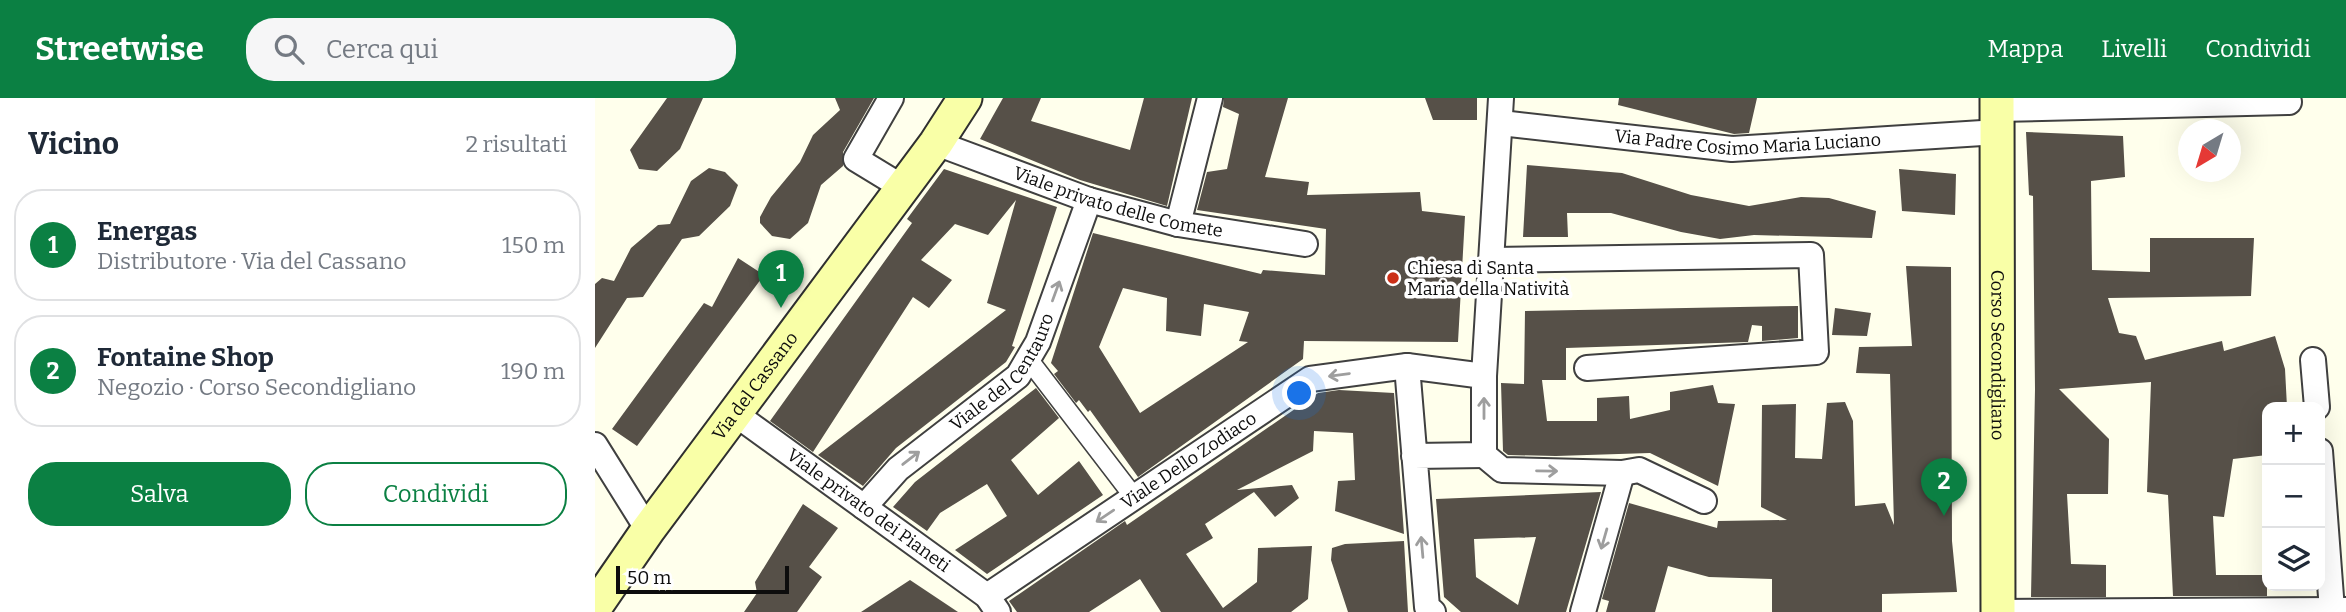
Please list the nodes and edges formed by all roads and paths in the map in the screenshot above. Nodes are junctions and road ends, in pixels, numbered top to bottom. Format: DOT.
graph roads {
  1 [pos="891,98"];
  2 [pos="965,98"];
  3 [pos="1210,98"];
  4 [pos="2289,102"];
  5 [pos="1501,110"];
  6 [pos="1998,113"];
  7 [pos="936,143"];
  8 [pos="902,187"];
  9 [pos="1089,200"];
  10 [pos="1178,224"];
  11 [pos="1305,244"];
  12 [pos="1493,260"];
  13 [pos="1028,360"];
  14 [pos="2313,360"];
  15 [pos="1407,366"];
  16 [pos="1587,368"];
  17 [pos="1485,376"];
  18 [pos="2316,402"];
  19 [pos="734,413"];
  20 [pos="595,445"];
  21 [pos="1484,455"];
  22 [pos="1414,456"];
  23 [pos="2322,465"];
  24 [pos="1622,473"];
  25 [pos="1135,497"];
  26 [pos="1704,501"];
  27 [pos="865,507"];
  28 [pos="648,530"];
  29 [pos="992,604"];
  30 [pos="595,607"];
  31 [pos="2339,610"];
  32 [pos="1433,612"];
  33 [pos="1583,612"];
  34 [pos="1998,612"];
  1 -- 8 [label="street"];
  2 -- 7 [label="main road, Via del Cassano"];
  3 -- 10 [label="street"];
  4 -- 6 [label="street, Via Padre Cosimo Maria Luciano"];
  5 -- 6 [label="street, Via Padre Cosimo Maria Luciano"];
  5 -- 12 [label="street"];
  6 -- 34 [label="main road, Corso Secondigliano"];
  7 -- 8 [label="main road, Via del Cassano"];
  7 -- 9 [label="street, Viale privato delle Comete"];
  8 -- 19 [label="main road, Via del Cassano"];
  9 -- 10 [label="street, Viale privato delle Comete"];
  13 -- 9 [label="street, Viale del Centauro, one-way"];
  10 -- 11 [label="street, Viale privato delle Comete"];
  12 -- 16 [label="street"];
  12 -- 17 [label="street"];
  13 -- 25 [label="street"];
  27 -- 13 [label="street, Viale del Centauro, one-way"];
  14 -- 18 [label="street"];
  15 -- 17 [label="street, Viale Dello Zodiaco"];
  15 -- 22 [label="street"];
  15 -- 25 [label="street, Viale Dello Zodiaco, one-way"];
  21 -- 17 [label="street, one-way"];
  19 -- 27 [label="street, Viale privato dei Pianeti"];
  19 -- 28 [label="main road, Via del Cassano"];
  20 -- 28 [label="street"];
  21 -- 22 [label="street"];
  21 -- 24 [label="street, one-way"];
  32 -- 22 [label="street, one-way"];
  23 -- 31 [label="street"];
  24 -- 26 [label="street"];
  24 -- 33 [label="street, one-way"];
  25 -- 29 [label="street, Viale Dello Zodiaco, one-way"];
  27 -- 29 [label="street, Viale privato dei Pianeti"];
  28 -- 30 [label="main road, Via del Cassano"];
  31 -- 34 [label="street"];
}
